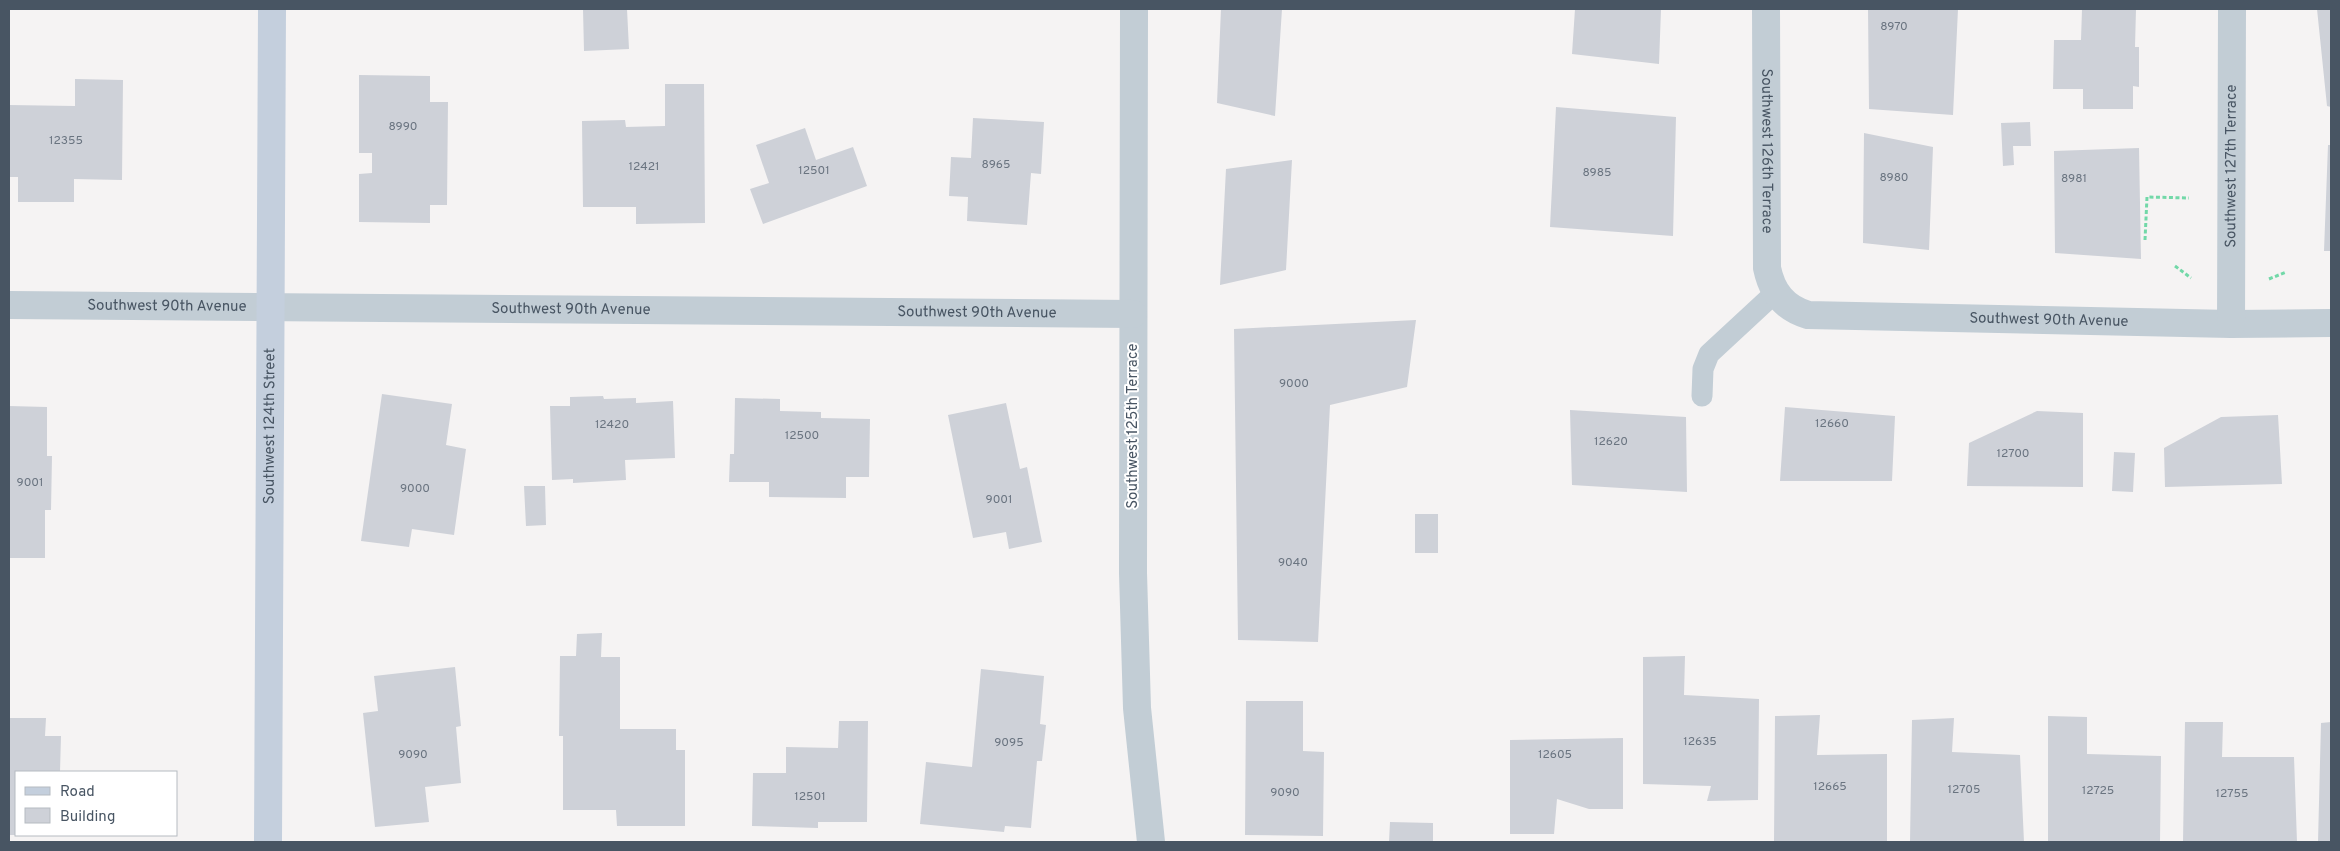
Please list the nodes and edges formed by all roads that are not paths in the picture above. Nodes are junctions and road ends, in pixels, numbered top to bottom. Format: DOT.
graph roads {
  1 [pos="272,9"];
  2 [pos="1134,9"];
  3 [pos="1766,9"];
  4 [pos="2232,9"];
  5 [pos="1776,292"];
  6 [pos="9,305"];
  7 [pos="270,306"];
  8 [pos="1133,314"];
  9 [pos="2331,323"];
  10 [pos="2231,324"];
  11 [pos="1702,396"];
  12 [pos="268,842"];
  13 [pos="1151,842"];
  1 -- 7 [label="street, Southwest 124th Street"];
  2 -- 8 [label="street, Southwest 125th Terrace"];
  3 -- 5 [label="street, Southwest 126th Terrace"];
  4 -- 10 [label="street, Southwest 127th Terrace"];
  5 -- 10 [label="street, Southwest 90th Avenue"];
  5 -- 11 [label="lane"];
  6 -- 7 [label="street, Southwest 90th Avenue"];
  7 -- 8 [label="street, Southwest 90th Avenue"];
  7 -- 12 [label="street, Southwest 124th Street"];
  8 -- 13 [label="street, Southwest 125th Terrace"];
  9 -- 10 [label="street, Southwest 90th Avenue"];
}
